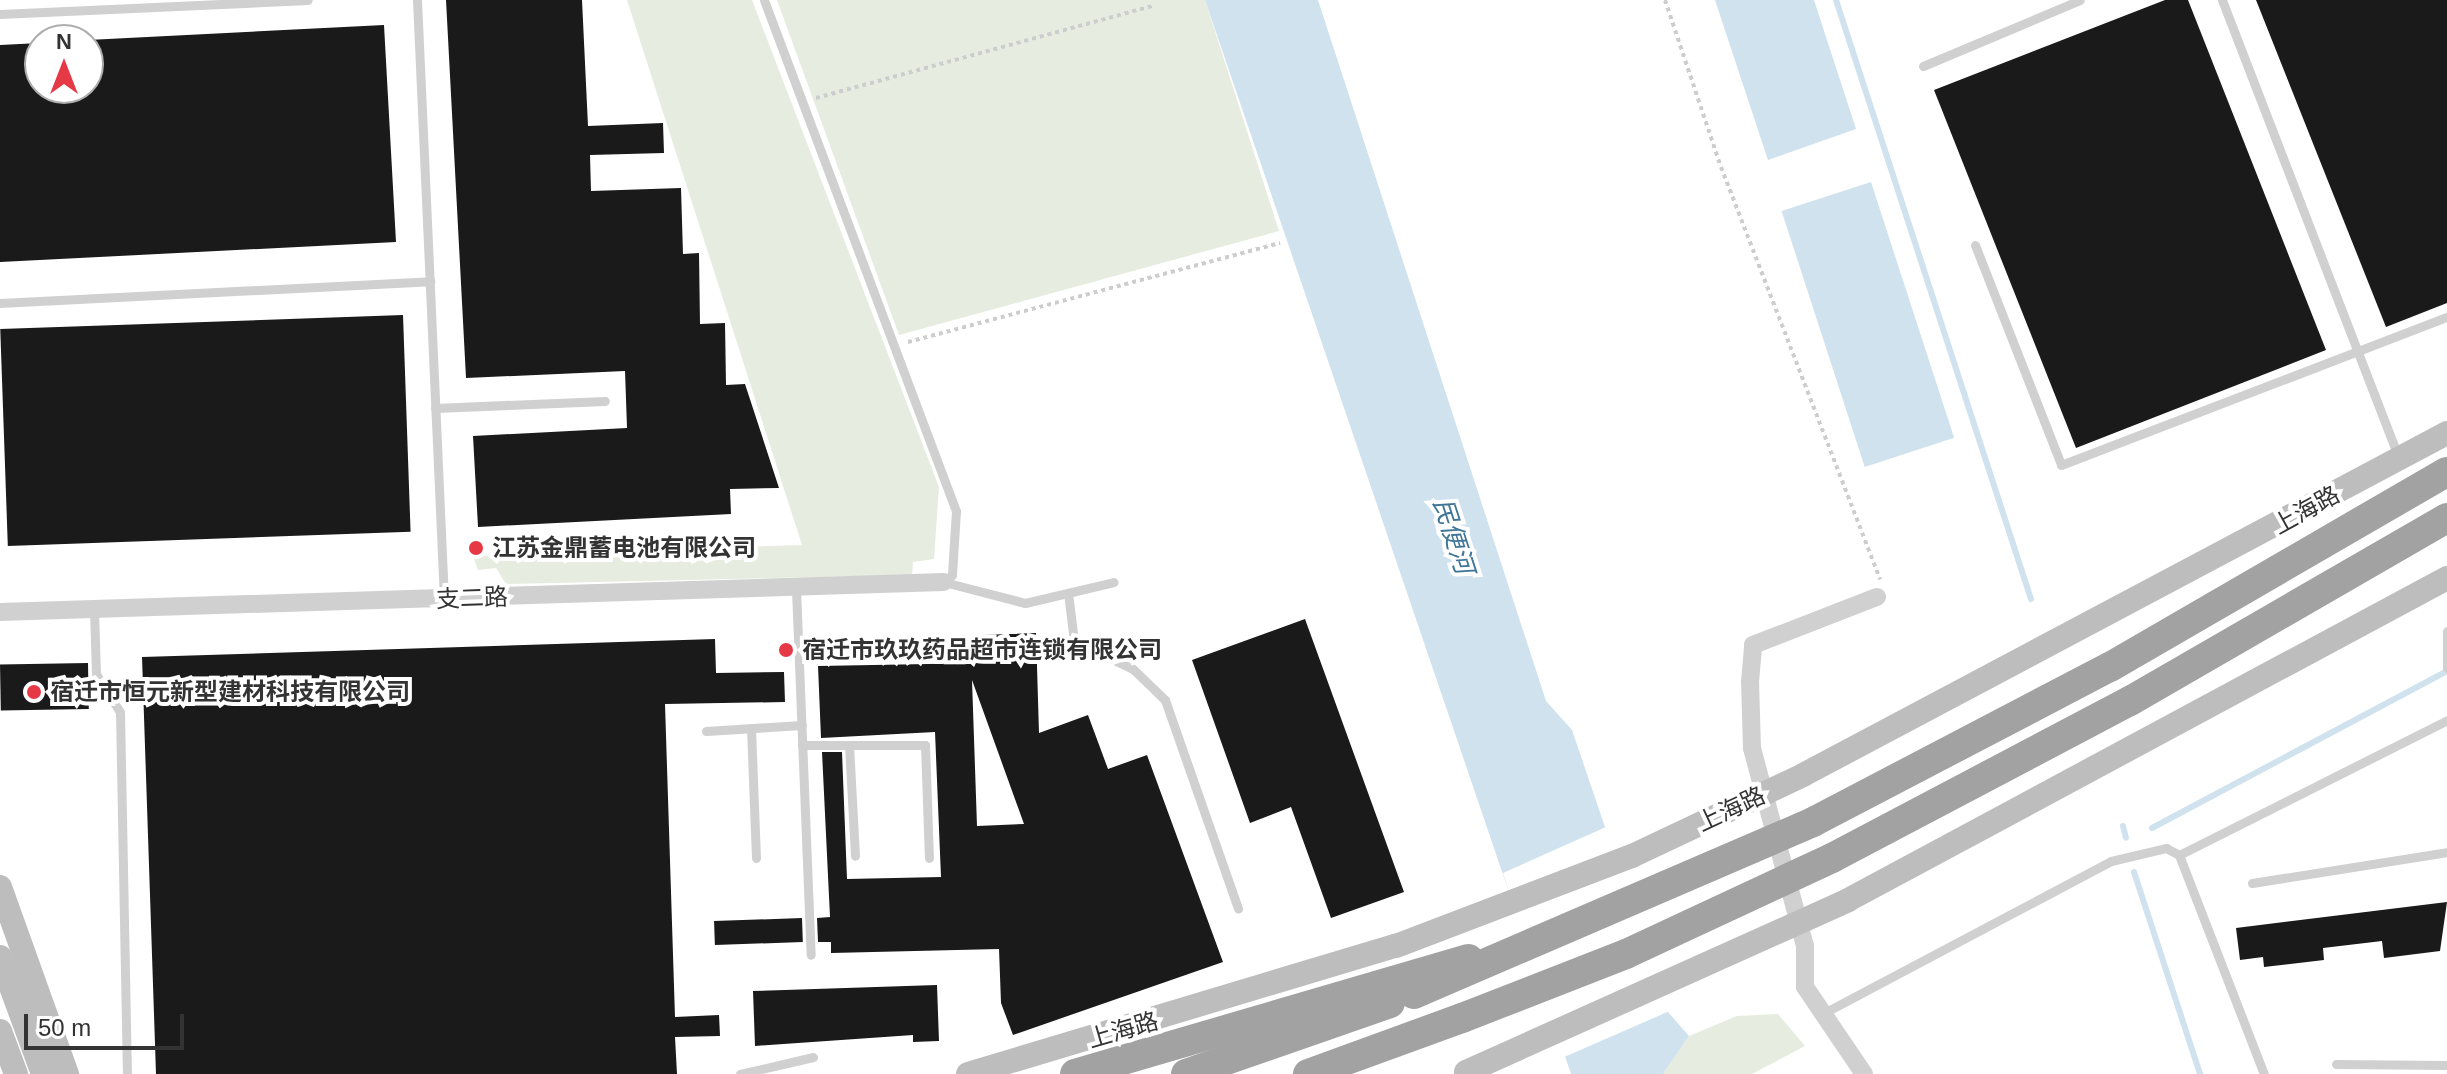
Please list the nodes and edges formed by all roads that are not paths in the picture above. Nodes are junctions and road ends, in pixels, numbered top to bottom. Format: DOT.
graph roads {
  1 [pos="308,0"];
  2 [pos="417,0"];
  3 [pos="764,0"];
  4 [pos="2080,0"];
  5 [pos="2222,0"];
  6 [pos="0,14"];
  7 [pos="1923,66"];
  8 [pos="1975,245"];
  9 [pos="430,281"];
  10 [pos="0,303"];
  11 [pos="2447,317"];
  12 [pos="2359,351"];
  13 [pos="605,401"];
  14 [pos="435,408"];
  15 [pos="2447,433"];
  16 [pos="2400,459"];
  17 [pos="2447,472"];
  18 [pos="2447,518"];
  19 [pos="2447,578"];
  20 [pos="944,582"];
  21 [pos="1114,582"];
  22 [pos="796,589"];
  23 [pos="1068,593"];
  24 [pos="1877,597"];
  25 [pos="444,599"];
  26 [pos="94,610"];
  27 [pos="0,612"];
  28 [pos="2447,631"];
  29 [pos="2447,668"];
  30 [pos="2447,720"];
  31 [pos="802,725"];
  32 [pos="751,728"];
  33 [pos="706,731"];
  34 [pos="802,745"];
  35 [pos="849,745"];
  36 [pos="2447,852"];
  37 [pos="2179,855"];
  38 [pos="855,856"];
  39 [pos="756,858"];
  40 [pos="929,858"];
  41 [pos="2252,883"];
  42 [pos="0,887"];
  43 [pos="1238,909"];
  44 [pos="811,955"];
  45 [pos="0,957"];
  46 [pos="1412,986"];
  47 [pos="1819,1016"];
  48 [pos="0,1031"];
  49 [pos="813,1057"];
  50 [pos="2336,1064"];
  51 [pos="2447,1065"];
  52 [pos="1463,1073"];
  53 [pos="16,1074"];
  54 [pos="43,1074"];
  55 [pos="67,1074"];
  56 [pos="127,1074"];
  57 [pos="740,1074"];
  58 [pos="968,1074"];
  59 [pos="1075,1074"];
  60 [pos="1186,1074"];
  61 [pos="1308,1074"];
  62 [pos="1864,1074"];
  63 [pos="2264,1074"];
  1 -- 6 [label="lane"];
  2 -- 9 [label="lane"];
  3 -- 20 [label="lane"];
  4 -- 7 [label="lane"];
  5 -- 12 [label="lane"];
  8 -- 12 [label="lane"];
  9 -- 10 [label="lane"];
  9 -- 14 [label="lane"];
  11 -- 12 [label="lane"];
  12 -- 16 [label="lane"];
  13 -- 14 [label="lane"];
  14 -- 25 [label="lane"];
  15 -- 16 [label="main road, 上海路"];
  16 -- 58 [label="main road, 上海路, bridge"];
  17 -- 46 [label="highway, 上海路, bridge"];
  18 -- 61 [label="highway, bridge"];
  19 -- 52 [label="main road, bridge"];
  20 -- 22 [label="street, 支二路"];
  20 -- 23 [label="lane"];
  21 -- 23 [label="lane"];
  22 -- 25 [label="street, 支二路"];
  22 -- 31 [label="lane"];
  23 -- 43 [label="lane"];
  24 -- 47 [label="street"];
  25 -- 26 [label="street, 支二路"];
  26 -- 27 [label="street, 支二路"];
  26 -- 56 [label="lane"];
  28 -- 29 [label="lane"];
  30 -- 37 [label="lane"];
  31 -- 32 [label="lane"];
  31 -- 34 [label="lane"];
  32 -- 33 [label="lane"];
  32 -- 39 [label="lane"];
  34 -- 35 [label="lane"];
  34 -- 44 [label="lane"];
  35 -- 38 [label="lane"];
  35 -- 40 [label="lane"];
  36 -- 41 [label="lane"];
  37 -- 47 [label="lane"];
  37 -- 63 [label="lane"];
  42 -- 55 [label="main road"];
  45 -- 54 [label="main road"];
  46 -- 59 [label="highway"];
  46 -- 60 [label="highway, 上海路"];
  47 -- 62 [label="street"];
  48 -- 53 [label="main road"];
  49 -- 57 [label="lane"];
  50 -- 51 [label="lane"];
}
